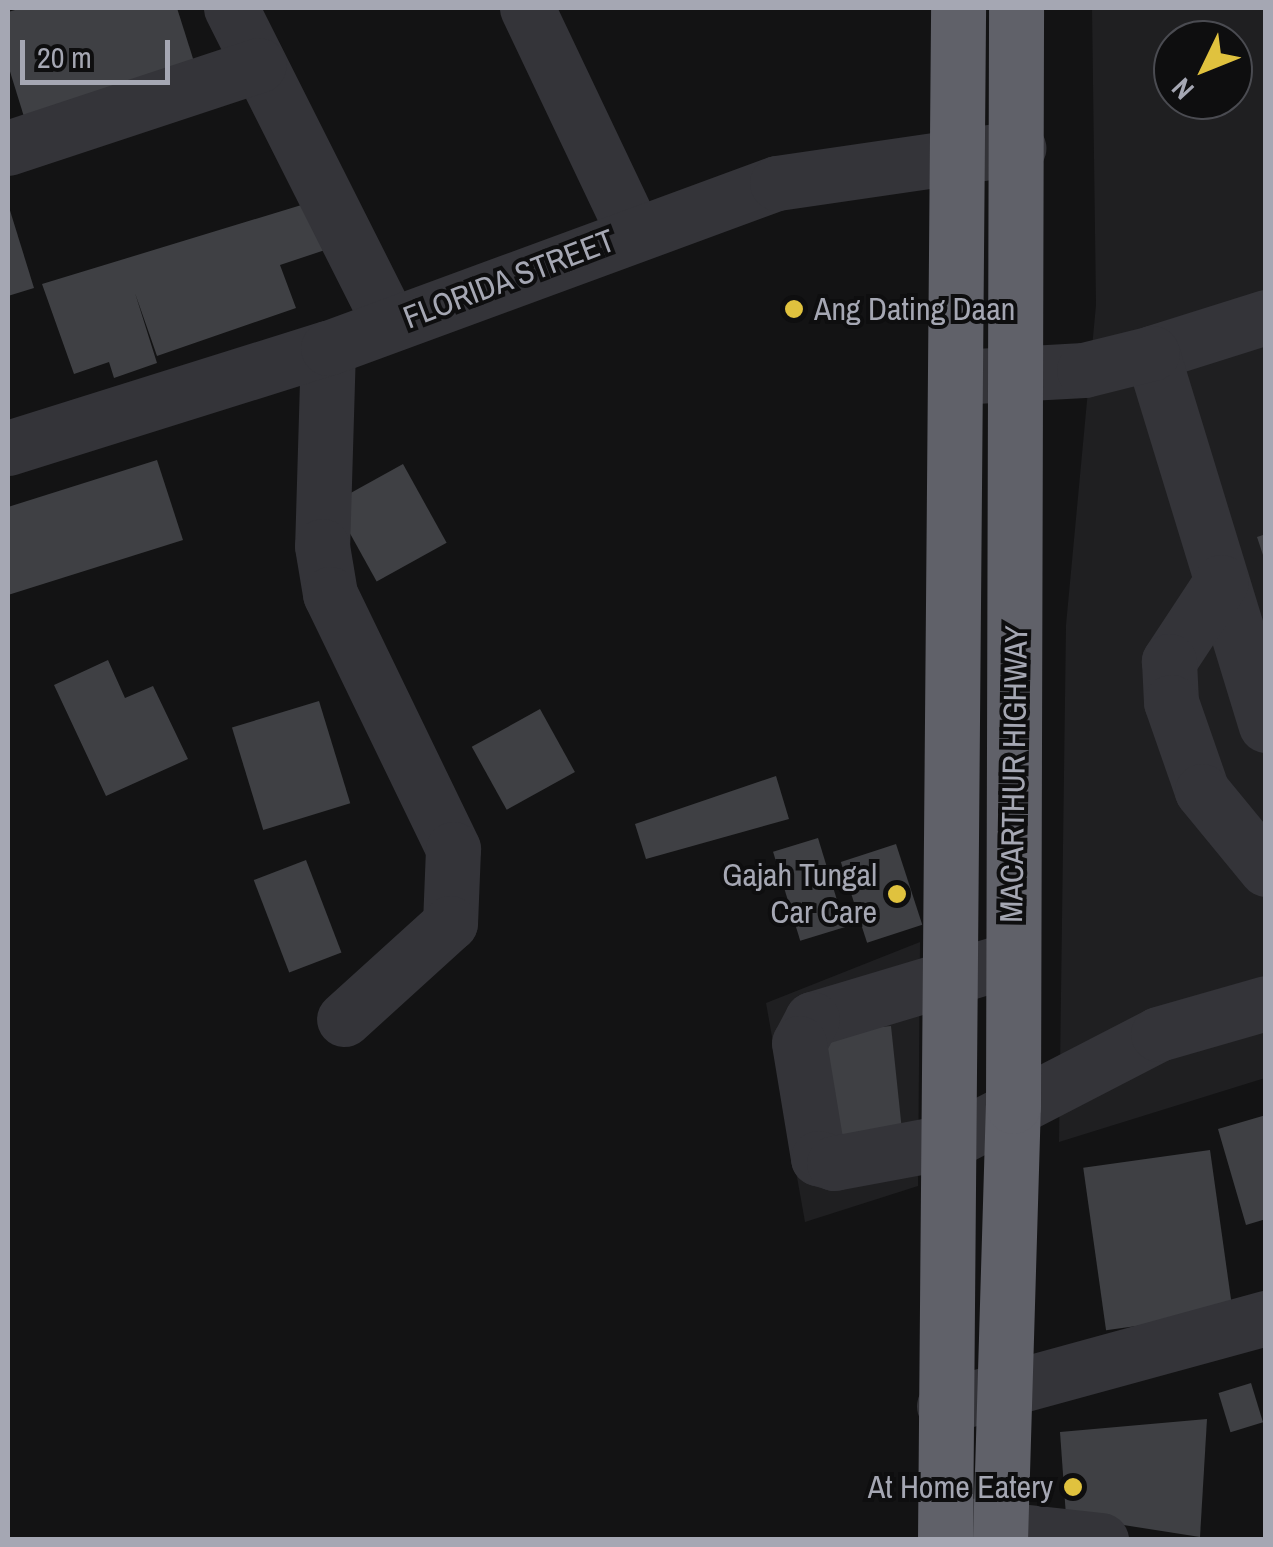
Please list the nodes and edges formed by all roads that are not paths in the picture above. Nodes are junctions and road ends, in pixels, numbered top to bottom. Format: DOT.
graph roads {
  1 [pos="231,8"];
  2 [pos="527,8"];
  3 [pos="958,8"];
  4 [pos="1016,8"];
  5 [pos="259,64"];
  6 [pos="8,148"];
  7 [pos="1018,148"];
  8 [pos="954,154"];
  9 [pos="633,232"];
  10 [pos="1266,316"];
  11 [pos="390,324"];
  12 [pos="328,348"];
  13 [pos="1152,353"];
  14 [pos="1017,376"];
  15 [pos="956,377"];
  16 [pos="8,448"];
  17 [pos="1221,582"];
  18 [pos="1266,725"];
  19 [pos="1256,837"];
  20 [pos="1012,960"];
  21 [pos="953,976"];
  22 [pos="1266,1002"];
  23 [pos="344,1019"];
  24 [pos="1013,1106"];
  25 [pos="951,1141"];
  26 [pos="1266,1318"];
  27 [pos="1006,1396"];
  28 [pos="944,1406"];
  29 [pos="972,1532"];
  30 [pos="1101,1540"];
  1 -- 5 [label="street"];
  2 -- 9 [label="street"];
  3 -- 8 [label="highway, MACARTHUR HIGHWAY"];
  4 -- 7 [label="highway, MACARTHUR HIGHWAY"];
  5 -- 6 [label="street"];
  5 -- 11 [label="street"];
  7 -- 8 [label="street, FLORIDA STREET"];
  7 -- 14 [label="highway, MACARTHUR HIGHWAY"];
  8 -- 9 [label="street, FLORIDA STREET"];
  8 -- 15 [label="highway, MACARTHUR HIGHWAY"];
  9 -- 11 [label="street, FLORIDA STREET"];
  10 -- 13 [label="street"];
  11 -- 12 [label="street, FLORIDA STREET"];
  12 -- 16 [label="street, FLORIDA STREET"];
  12 -- 23 [label="street"];
  13 -- 14 [label="street"];
  13 -- 17 [label="street"];
  14 -- 15 [label="street"];
  14 -- 20 [label="highway, MACARTHUR HIGHWAY"];
  15 -- 21 [label="highway, MACARTHUR HIGHWAY"];
  17 -- 18 [label="street"];
  17 -- 19 [label="street"];
  20 -- 21 [label="street"];
  20 -- 24 [label="highway, MACARTHUR HIGHWAY"];
  21 -- 25 [label="highway, MACARTHUR HIGHWAY"];
  21 -- 25 [label="street"];
  22 -- 24 [label="street"];
  24 -- 25 [label="street"];
  24 -- 27 [label="highway, MACARTHUR HIGHWAY"];
  25 -- 28 [label="highway, MACARTHUR HIGHWAY"];
  26 -- 27 [label="street"];
  27 -- 28 [label="street"];
  27 -- 29 [label="highway, MACARTHUR HIGHWAY"];
  28 -- 29 [label="highway, MACARTHUR HIGHWAY"];
  29 -- 30 [label="street"];
}
